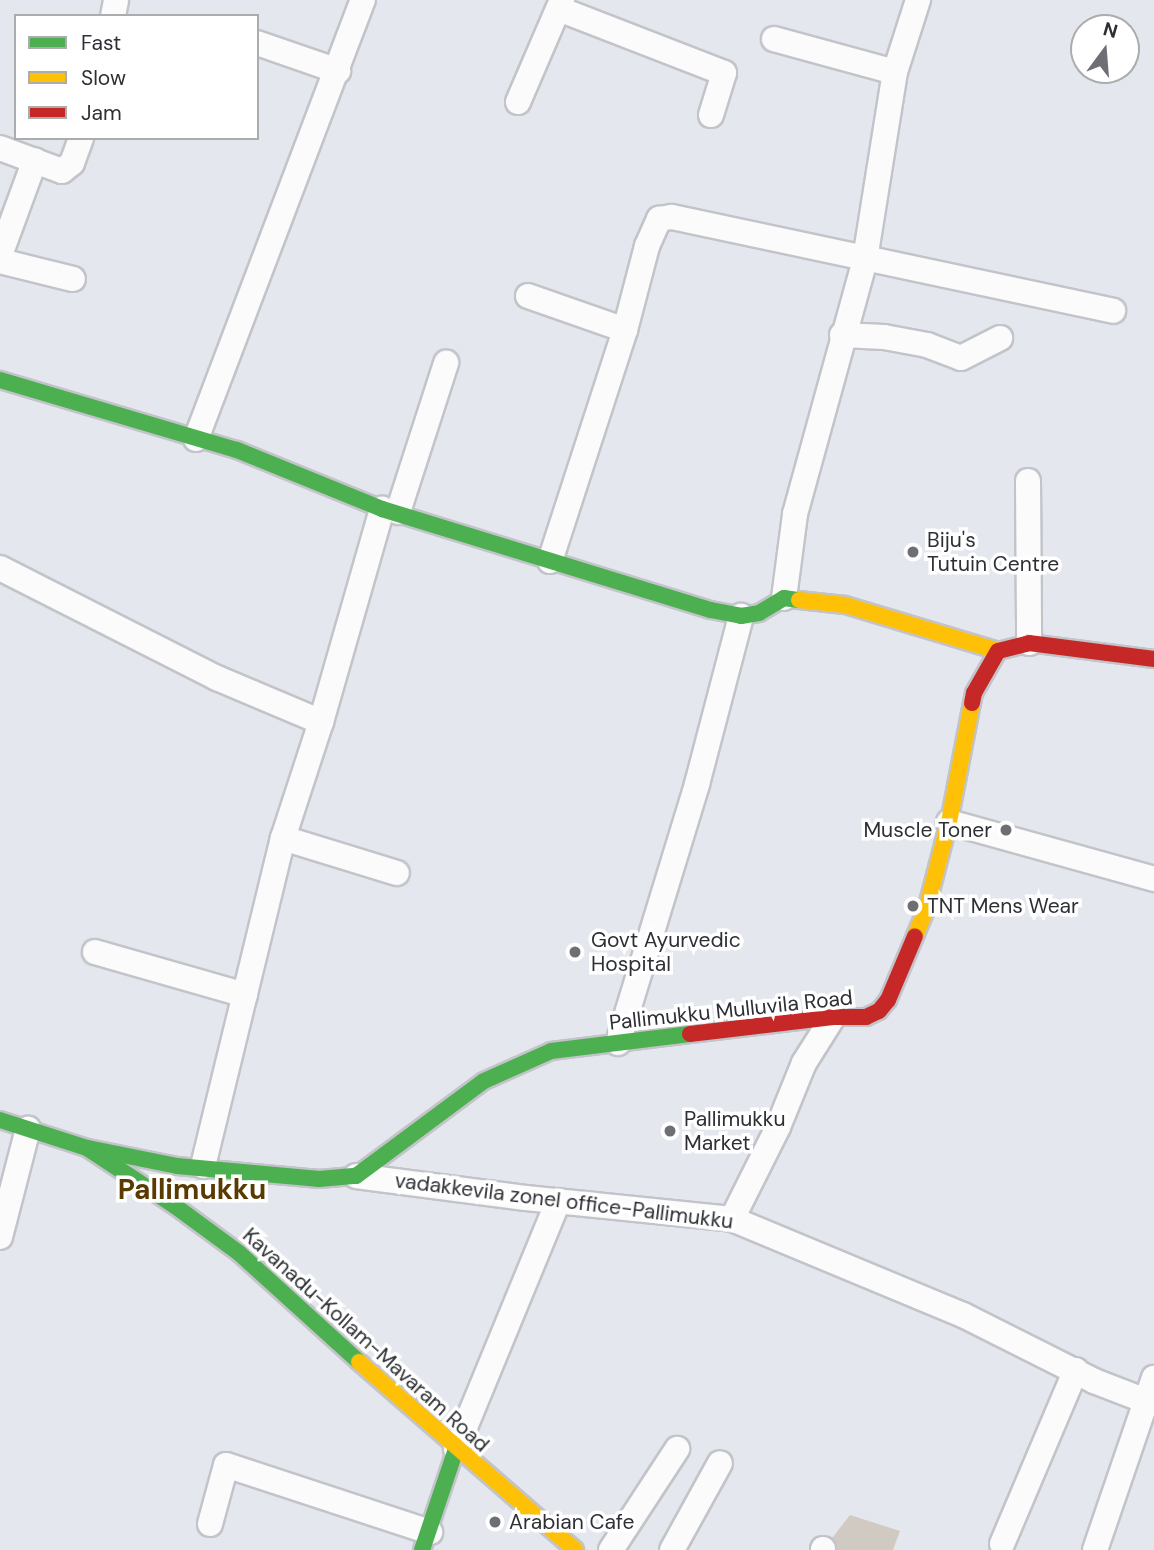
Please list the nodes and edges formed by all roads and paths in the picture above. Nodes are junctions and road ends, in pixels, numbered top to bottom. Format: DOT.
graph roads {
  1 [pos="363,0"];
  2 [pos="918,0"];
  3 [pos="561,5"];
  4 [pos="774,38"];
  5 [pos="259,44"];
  6 [pos="338,71"];
  7 [pos="895,72"];
  8 [pos="518,102"];
  9 [pos="711,115"];
  10 [pos="80,140"];
  11 [pos="0,148"];
  12 [pos="35,160"];
  13 [pos="0,255"];
  14 [pos="865,259"];
  15 [pos="0,261"];
  16 [pos="74,279"];
  17 [pos="528,296"];
  18 [pos="1113,311"];
  19 [pos="625,330"];
  20 [pos="842,335"];
  21 [pos="1000,338"];
  22 [pos="446,363"];
  23 [pos="0,380"];
  24 [pos="196,439"];
  25 [pos="1028,481"];
  26 [pos="390,510"];
  27 [pos="550,561"];
  28 [pos="0,568"];
  29 [pos="784,598"];
  30 [pos="741,616"];
  31 [pos="1029,643"];
  32 [pos="998,651"];
  33 [pos="1154,659"];
  34 [pos="321,722"];
  35 [pos="949,822"];
  36 [pos="283,838"];
  37 [pos="397,873"];
  38 [pos="1154,878"];
  39 [pos="95,952"];
  40 [pos="245,995"];
  41 [pos="832,1017"];
  42 [pos="618,1043"];
  43 [pos="0,1120"];
  44 [pos="28,1129"];
  45 [pos="87,1148"];
  46 [pos="203,1166"];
  47 [pos="356,1176"];
  48 [pos="558,1201"];
  49 [pos="732,1219"];
  50 [pos="0,1237"];
  51 [pos="1076,1370"];
  52 [pos="1154,1378"];
  53 [pos="1149,1403"];
  54 [pos="456,1449"];
  55 [pos="677,1449"];
  56 [pos="720,1462"];
  57 [pos="210,1524"];
  58 [pos="426,1541"];
  59 [pos="1002,1544"];
  60 [pos="575,1550"];
  61 [pos="611,1550"];
  62 [pos="672,1550"];
  63 [pos="1095,1550"];
  1 -- 6 [label="street"];
  2 -- 7 [label="street"];
  3 -- 8 [label="street"];
  3 -- 9 [label="street"];
  4 -- 7 [label="street"];
  5 -- 6 [label="street"];
  6 -- 24 [label="street"];
  7 -- 14 [label="street"];
  10 -- 12 [label="street"];
  11 -- 12 [label="street"];
  12 -- 13 [label="street"];
  14 -- 18 [label="street"];
  14 -- 19 [label="street"];
  14 -- 20 [label="street"];
  15 -- 16 [label="street"];
  17 -- 19 [label="street"];
  19 -- 27 [label="street"];
  20 -- 21 [label="street"];
  20 -- 29 [label="street"];
  22 -- 26 [label="street"];
  23 -- 24 [label="street"];
  24 -- 26 [label="street"];
  25 -- 31 [label="street"];
  26 -- 27 [label="street"];
  26 -- 34 [label="street"];
  27 -- 30 [label="street"];
  28 -- 34 [label="street"];
  29 -- 30 [label="street"];
  29 -- 32 [label="street"];
  30 -- 42 [label="street"];
  31 -- 32 [label="street"];
  31 -- 33 [label="street"];
  32 -- 35 [label="street, Pallimukku Mulluvila Road"];
  34 -- 36 [label="street"];
  35 -- 38 [label="street"];
  35 -- 41 [label="street, Pallimukku Mulluvila Road"];
  36 -- 37 [label="street"];
  36 -- 40 [label="street"];
  39 -- 40 [label="street"];
  40 -- 46 [label="street"];
  41 -- 42 [label="street, Pallimukku Mulluvila Road"];
  41 -- 49 [label="street"];
  42 -- 47 [label="street, Pallimukku Mulluvila Road"];
  43 -- 44 [label="street"];
  44 -- 45 [label="street"];
  44 -- 50 [label="street"];
  45 -- 46 [label="street"];
  45 -- 54 [label="street, Kavanadu-Kollam-Mavaram Road"];
  46 -- 47 [label="street"];
  47 -- 48 [label="street, vadakkevila zonel office-Pallimukku"];
  48 -- 49 [label="street, vadakkevila zonel office-Pallimukku"];
  48 -- 54 [label="street"];
  49 -- 51 [label="street, vadakkevila zonel office-Pallimukku"];
  51 -- 53 [label="street, vadakkevila zonel office-Pallimukku"];
  51 -- 59 [label="street"];
  52 -- 53 [label="street"];
  53 -- 63 [label="street"];
  54 -- 58 [label="street"];
  54 -- 60 [label="street, Kavanadu-Kollam-Mavaram Road"];
  55 -- 61 [label="street"];
  56 -- 62 [label="street"];
  57 -- 58 [label="street"];
}
